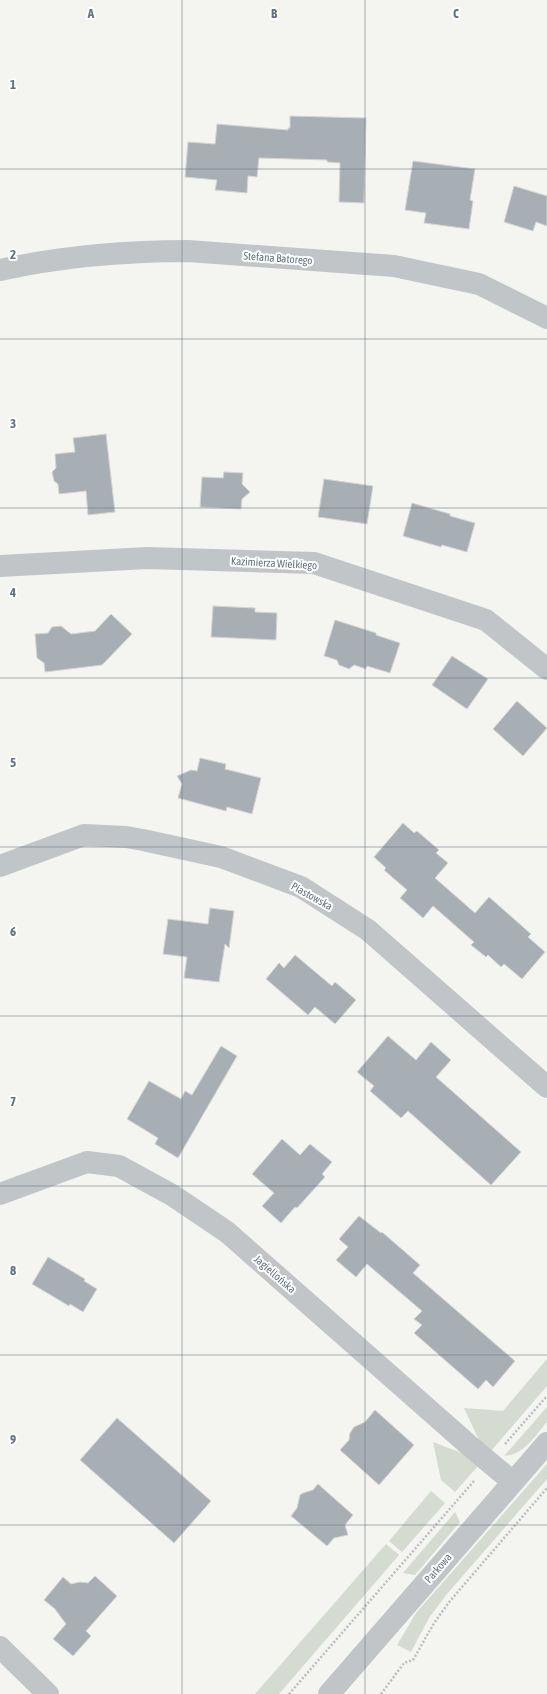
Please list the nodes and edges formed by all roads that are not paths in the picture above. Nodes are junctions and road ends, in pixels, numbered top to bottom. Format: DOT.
graph roads {
  1 [pos="0,270"];
  2 [pos="547,318"];
  3 [pos="0,566"];
  4 [pos="547,668"];
  5 [pos="0,866"];
  6 [pos="547,1087"];
  7 [pos="0,1194"];
  8 [pos="547,1443"];
  9 [pos="513,1482"];
  10 [pos="0,1647"];
  11 [pos="48,1694"];
  12 [pos="329,1694"];
  1 -- 2 [label="street, Stefana Batorego"];
  3 -- 4 [label="street, Kazimierza Wielkiego"];
  5 -- 6 [label="street, Piastowska"];
  7 -- 9 [label="street, Jagiellońska"];
  8 -- 9 [label="street, Parkowa"];
  9 -- 12 [label="street, Parkowa"];
  10 -- 11 [label="street"];
}
